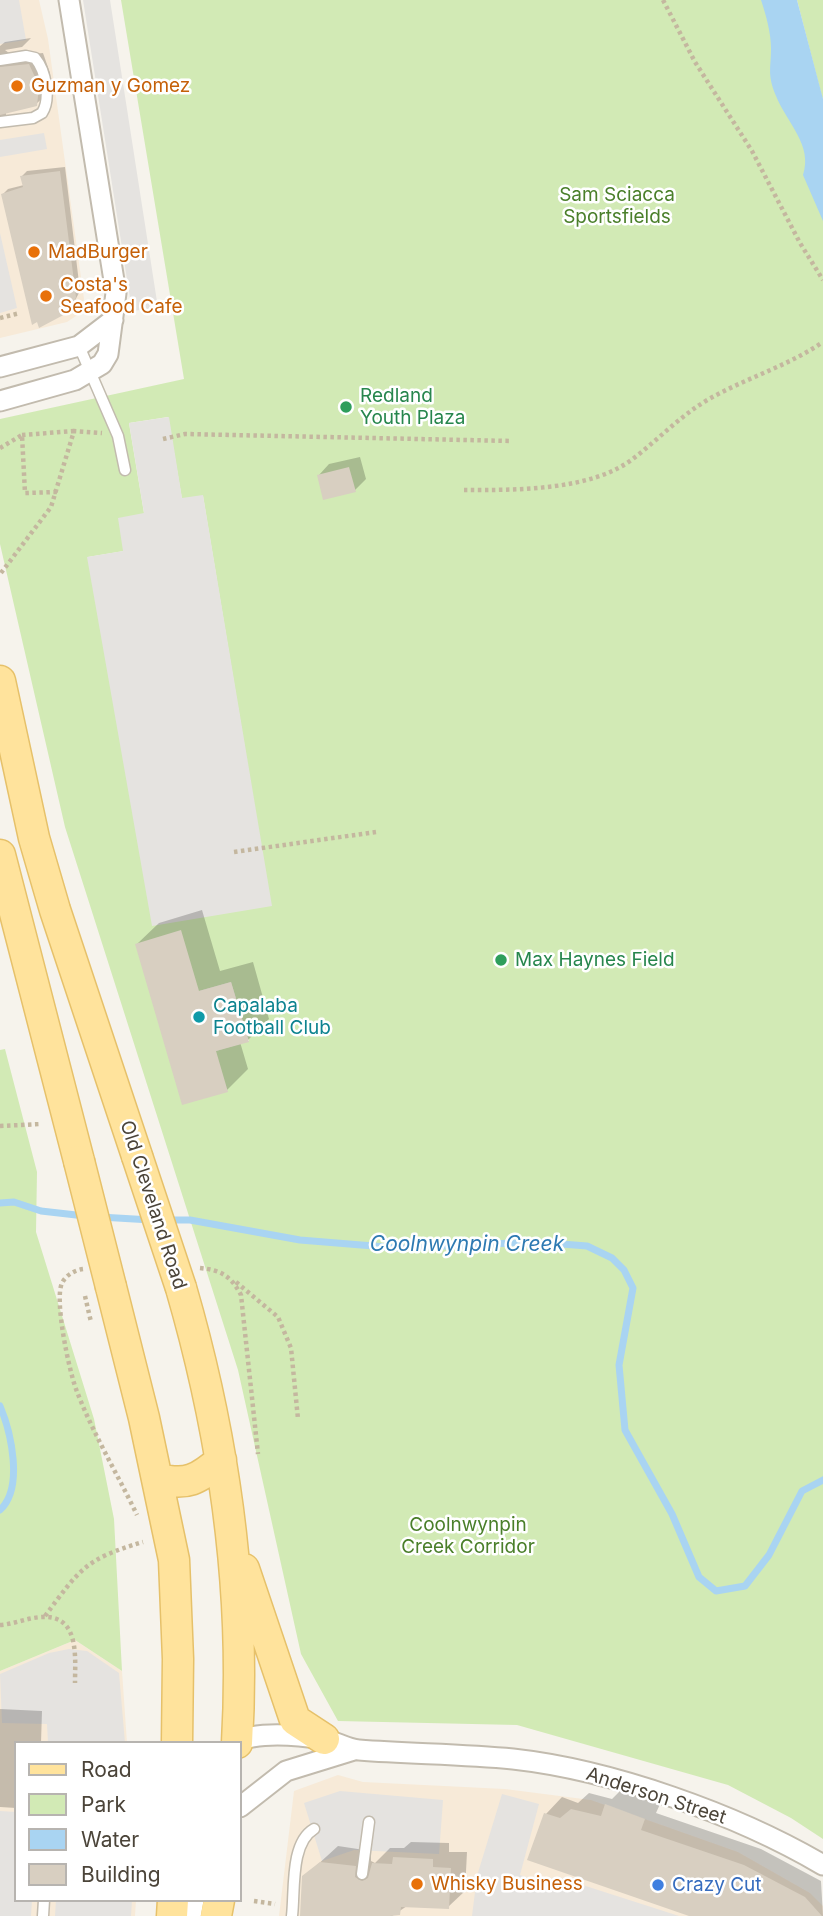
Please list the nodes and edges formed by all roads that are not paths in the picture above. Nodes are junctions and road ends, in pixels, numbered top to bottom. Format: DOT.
graph roads {
  1 [pos="69,0"];
  2 [pos="0,60"];
  3 [pos="0,122"];
  4 [pos="113,320"];
  5 [pos="79,346"];
  6 [pos="0,367"];
  7 [pos="90,373"];
  8 [pos="0,401"];
  9 [pos="125,470"];
  10 [pos="0,681"];
  11 [pos="0,855"];
  12 [pos="221,1460"];
  13 [pos="157,1478"];
  14 [pos="232,1532"];
  15 [pos="324,1739"];
  16 [pos="177,1741"];
  17 [pos="236,1741"];
  18 [pos="241,1741"];
  19 [pos="355,1750"];
  20 [pos="242,1805"];
  21 [pos="369,1822"];
  22 [pos="314,1829"];
  23 [pos="823,1865"];
  24 [pos="362,1874"];
  25 [pos="292,1916"];
  1 -- 4 [label="street"];
  2 -- 3 [label="lane"];
  4 -- 5 [label="street"];
  4 -- 7 [label="street"];
  5 -- 6 [label="street"];
  5 -- 7 [label="lane"];
  7 -- 8 [label="street"];
  7 -- 9 [label="lane"];
  10 -- 12 [label="main road, Old Cleveland Road, bridge"];
  11 -- 13 [label="main road, bridge"];
  12 -- 13 [label="main road"];
  12 -- 14 [label="main road, Old Cleveland Road"];
  13 -- 16 [label="main road"];
  14 -- 15 [label="main road"];
  14 -- 17 [label="main road, Old Cleveland Road"];
  15 -- 18 [label="street"];
  15 -- 19 [label="street"];
  19 -- 20 [label="street"];
  19 -- 23 [label="street, Anderson Street"];
  21 -- 24 [label="lane"];
  22 -- 25 [label="lane"];
}
